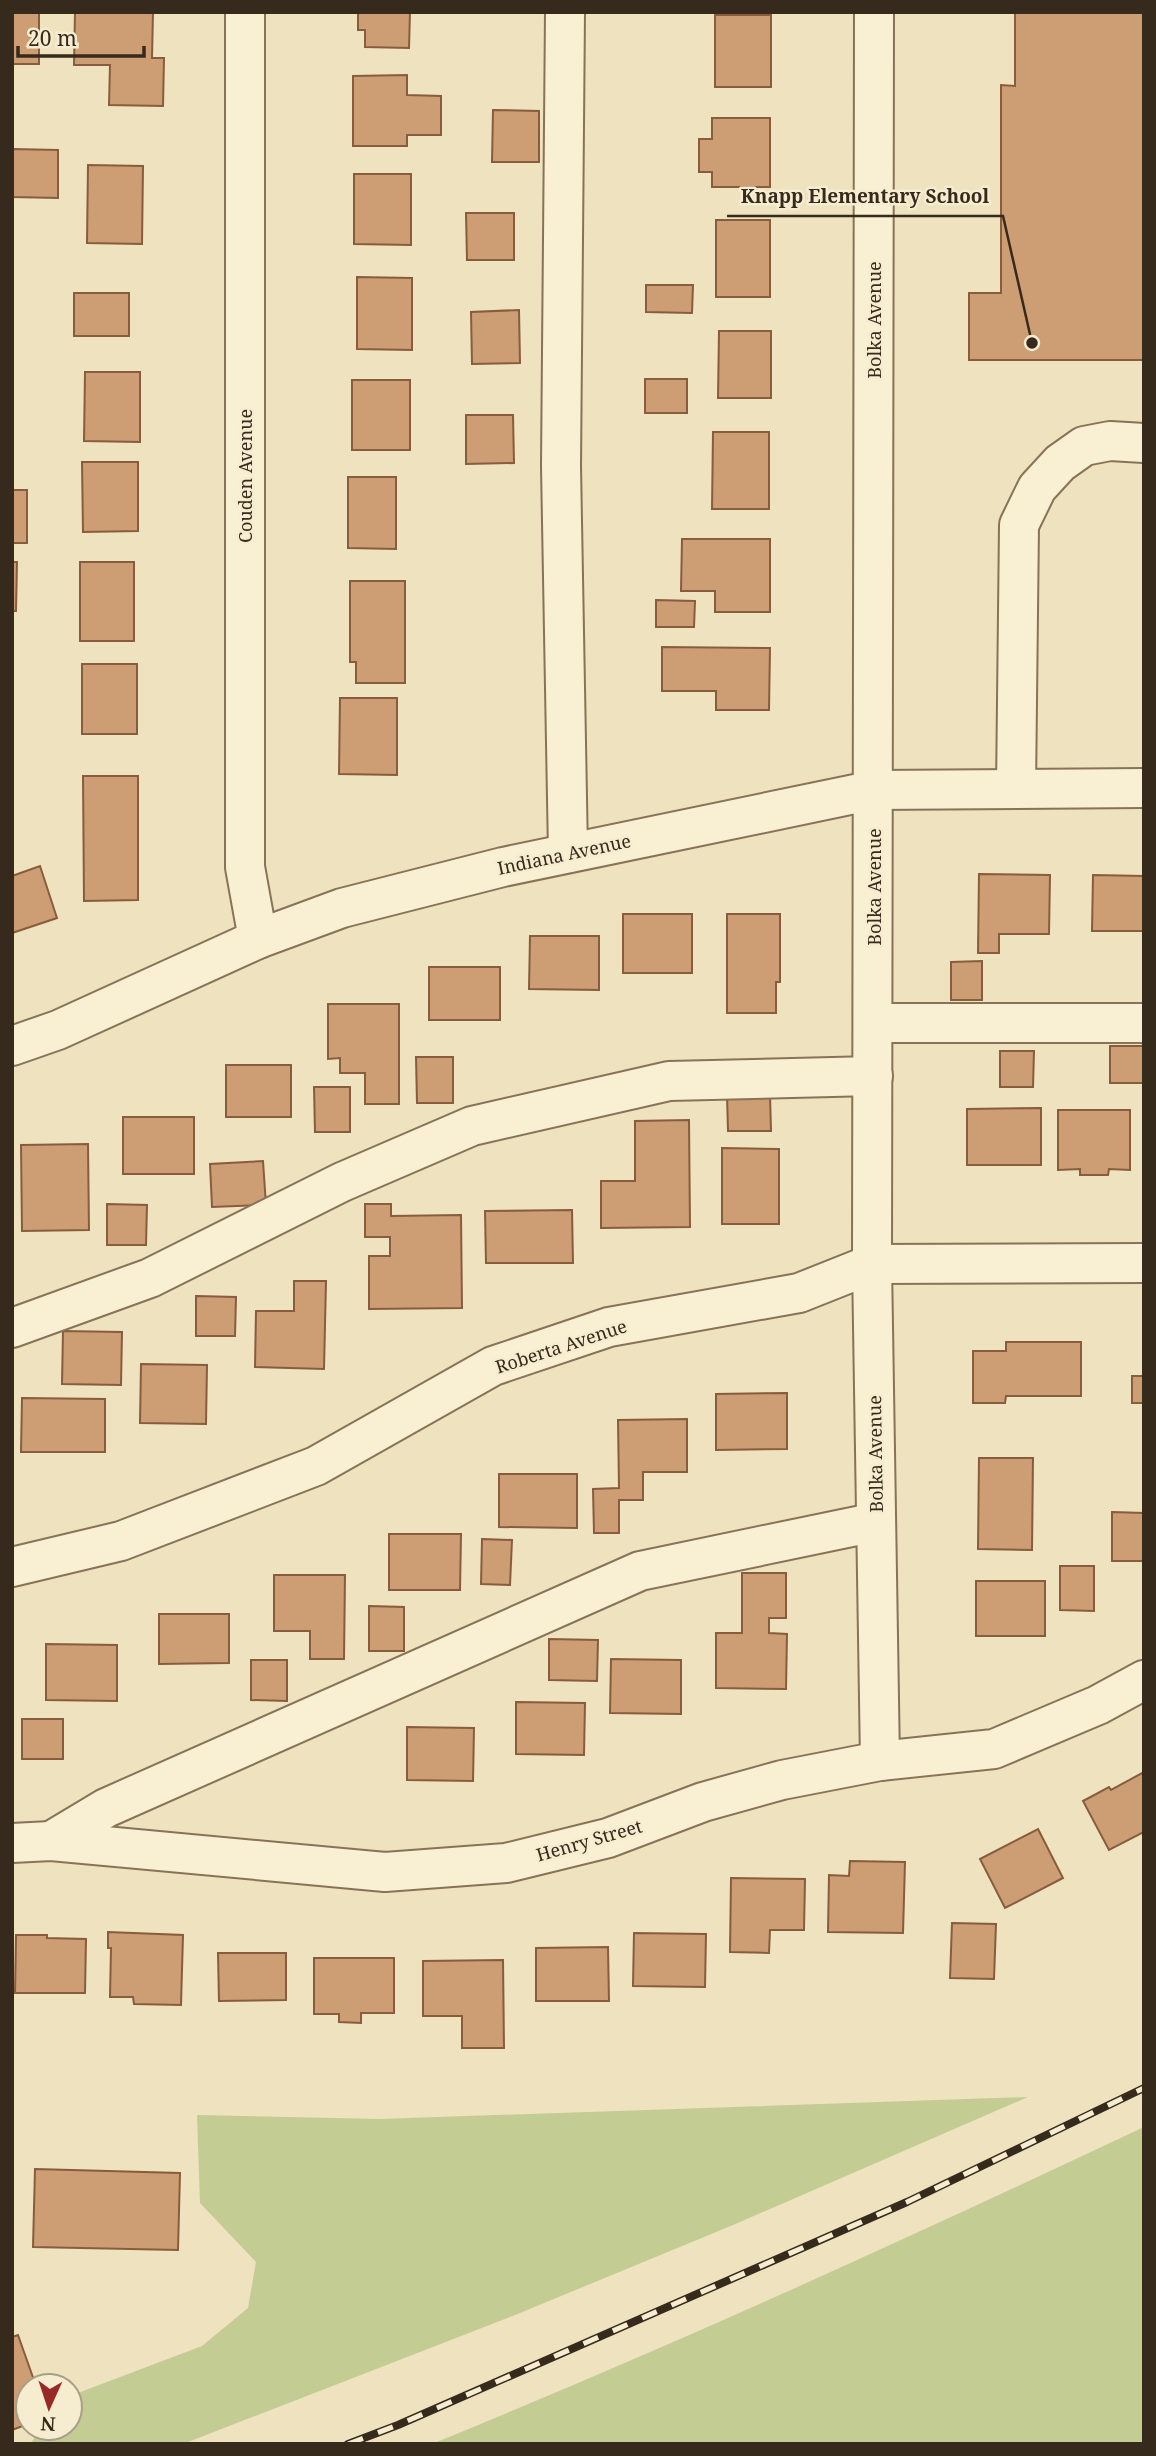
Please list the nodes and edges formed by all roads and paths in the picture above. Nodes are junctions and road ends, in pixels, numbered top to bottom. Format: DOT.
graph roads {
  1 [pos="246,12"];
  2 [pos="565,12"];
  3 [pos="874,12"];
  4 [pos="1144,443"];
  5 [pos="1144,788"];
  6 [pos="1016,789"];
  7 [pos="874,790"];
  8 [pos="568,853"];
  9 [pos="258,939"];
  10 [pos="873,1023"];
  11 [pos="1144,1023"];
  12 [pos="12,1046"];
  13 [pos="873,1076"];
  14 [pos="1144,1263"];
  15 [pos="872,1264"];
  16 [pos="12,1328"];
  17 [pos="876,1522"];
  18 [pos="12,1567"];
  19 [pos="1144,1680"];
  20 [pos="880,1761"];
  21 [pos="51,1841"];
  22 [pos="12,1843"];
  1 -- 9 [label="street, Couden Avenue"];
  2 -- 8 [label="street"];
  3 -- 7 [label="street, Bolka Avenue"];
  4 -- 6 [label="street"];
  5 -- 6 [label="street, Indiana Avenue"];
  6 -- 7 [label="street, Indiana Avenue"];
  7 -- 8 [label="street, Indiana Avenue"];
  7 -- 10 [label="street, Bolka Avenue"];
  8 -- 9 [label="street, Indiana Avenue"];
  9 -- 12 [label="street, Indiana Avenue"];
  10 -- 11 [label="street"];
  10 -- 13 [label="street, Bolka Avenue"];
  13 -- 15 [label="street, Bolka Avenue"];
  13 -- 16 [label="street"];
  14 -- 15 [label="street, Roberta Avenue"];
  15 -- 17 [label="street, Bolka Avenue"];
  15 -- 18 [label="street, Roberta Avenue"];
  17 -- 20 [label="street, Bolka Avenue"];
  17 -- 21 [label="street"];
  19 -- 20 [label="street, Henry Street"];
  20 -- 21 [label="street, Henry Street"];
  21 -- 22 [label="street, Henry Street"];
}
